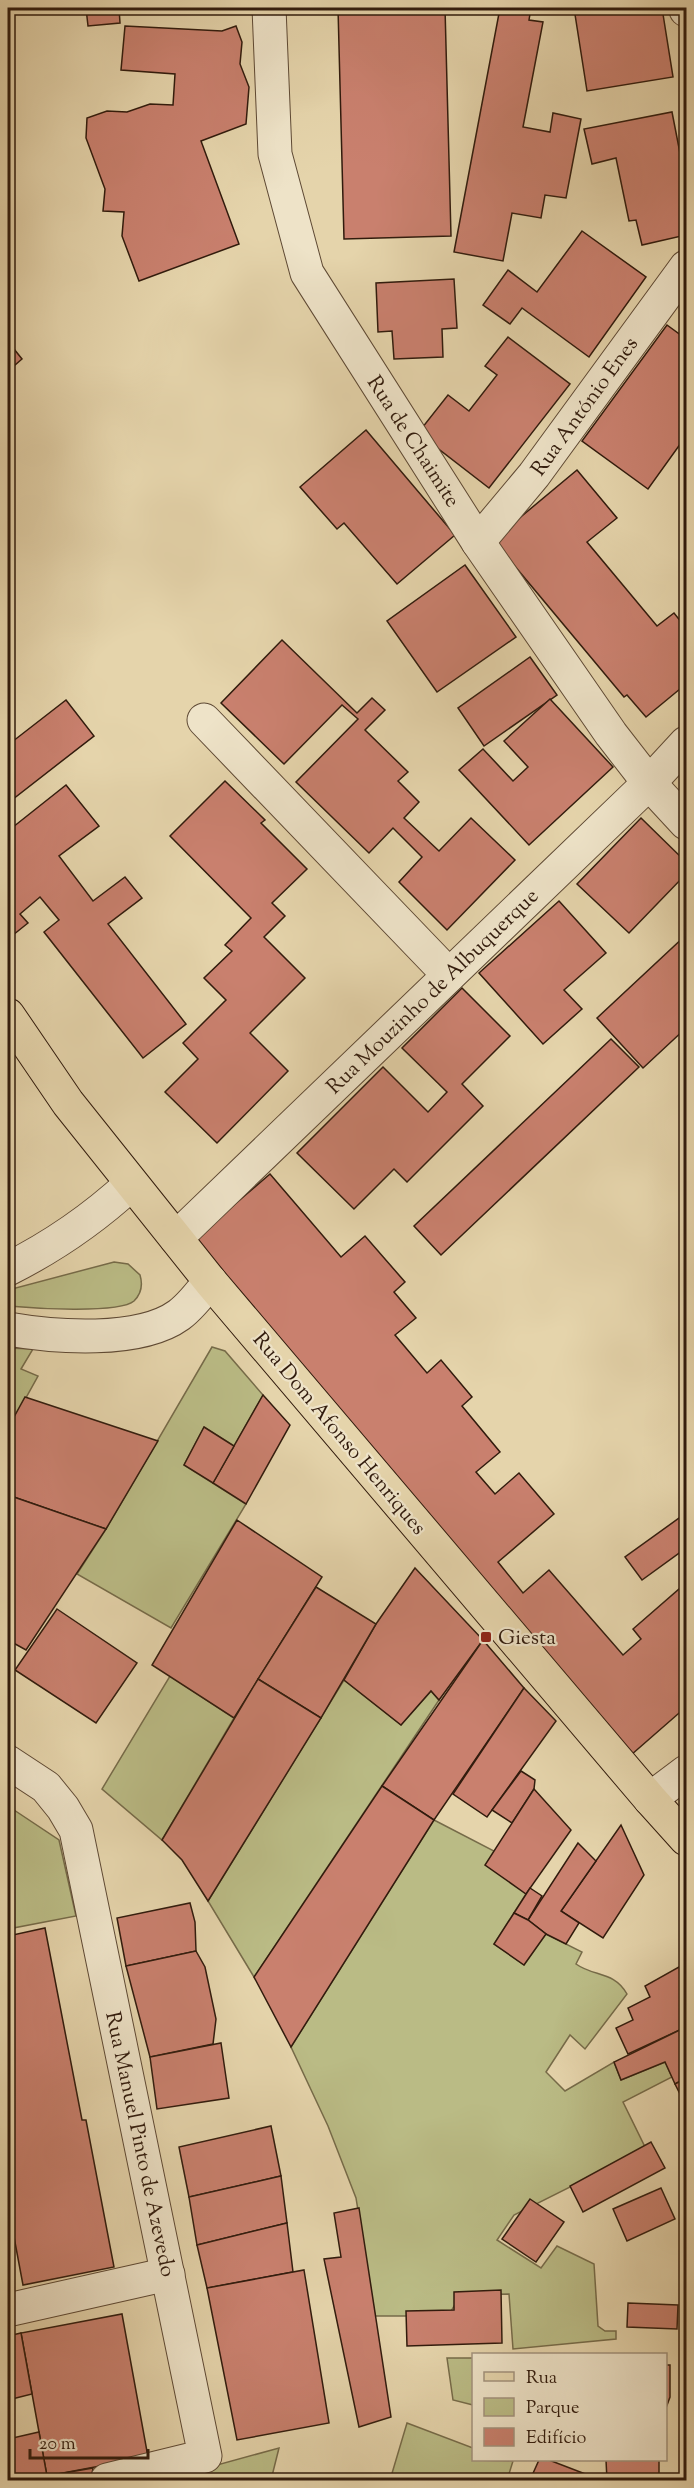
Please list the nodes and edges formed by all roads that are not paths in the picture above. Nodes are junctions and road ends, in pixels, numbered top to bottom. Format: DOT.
graph roads {
  1 [pos="268,8"];
  2 [pos="687,267"];
  3 [pos="478,542"];
  4 [pos="204,720"];
  5 [pos="687,743"];
  6 [pos="649,783"];
  7 [pos="687,824"];
  8 [pos="449,975"];
  9 [pos="8,1016"];
  10 [pos="131,1184"];
  11 [pos="176,1238"];
  12 [pos="8,1269"];
  13 [pos="210,1281"];
  14 [pos="8,1329"];
  15 [pos="8,1762"];
  16 [pos="687,1772"];
  17 [pos="650,1798"];
  18 [pos="687,1839"];
  19 [pos="168,2274"];
  20 [pos="8,2310"];
  21 [pos="107,2481"];
  1 -- 3 [label="street, Rua de Chaimite"];
  2 -- 3 [label="street, Rua António Enes"];
  3 -- 6 [label="street, Rua de Chaimite"];
  4 -- 8 [label="street"];
  5 -- 6 [label="street, Rua Mouzinho de Albuquerque"];
  6 -- 7 [label="street, Rua de Chaimite"];
  6 -- 8 [label="street, Rua Mouzinho de Albuquerque"];
  8 -- 11 [label="street, Rua Mouzinho de Albuquerque"];
  9 -- 10 [label="main road, Rua Dom Afonso Henriques"];
  10 -- 11 [label="main road, Rua Dom Afonso Henriques"];
  10 -- 12 [label="street"];
  11 -- 13 [label="main road, Rua Dom Afonso Henriques"];
  13 -- 14 [label="street"];
  13 -- 17 [label="main road, Rua Dom Afonso Henriques"];
  15 -- 19 [label="street, Rua Manuel Pinto de Azevedo"];
  16 -- 17 [label="street"];
  17 -- 18 [label="main road, Rua Dom Afonso Henriques"];
  19 -- 20 [label="street"];
  19 -- 21 [label="street, Rua Manuel Pinto de Azevedo"];
}
